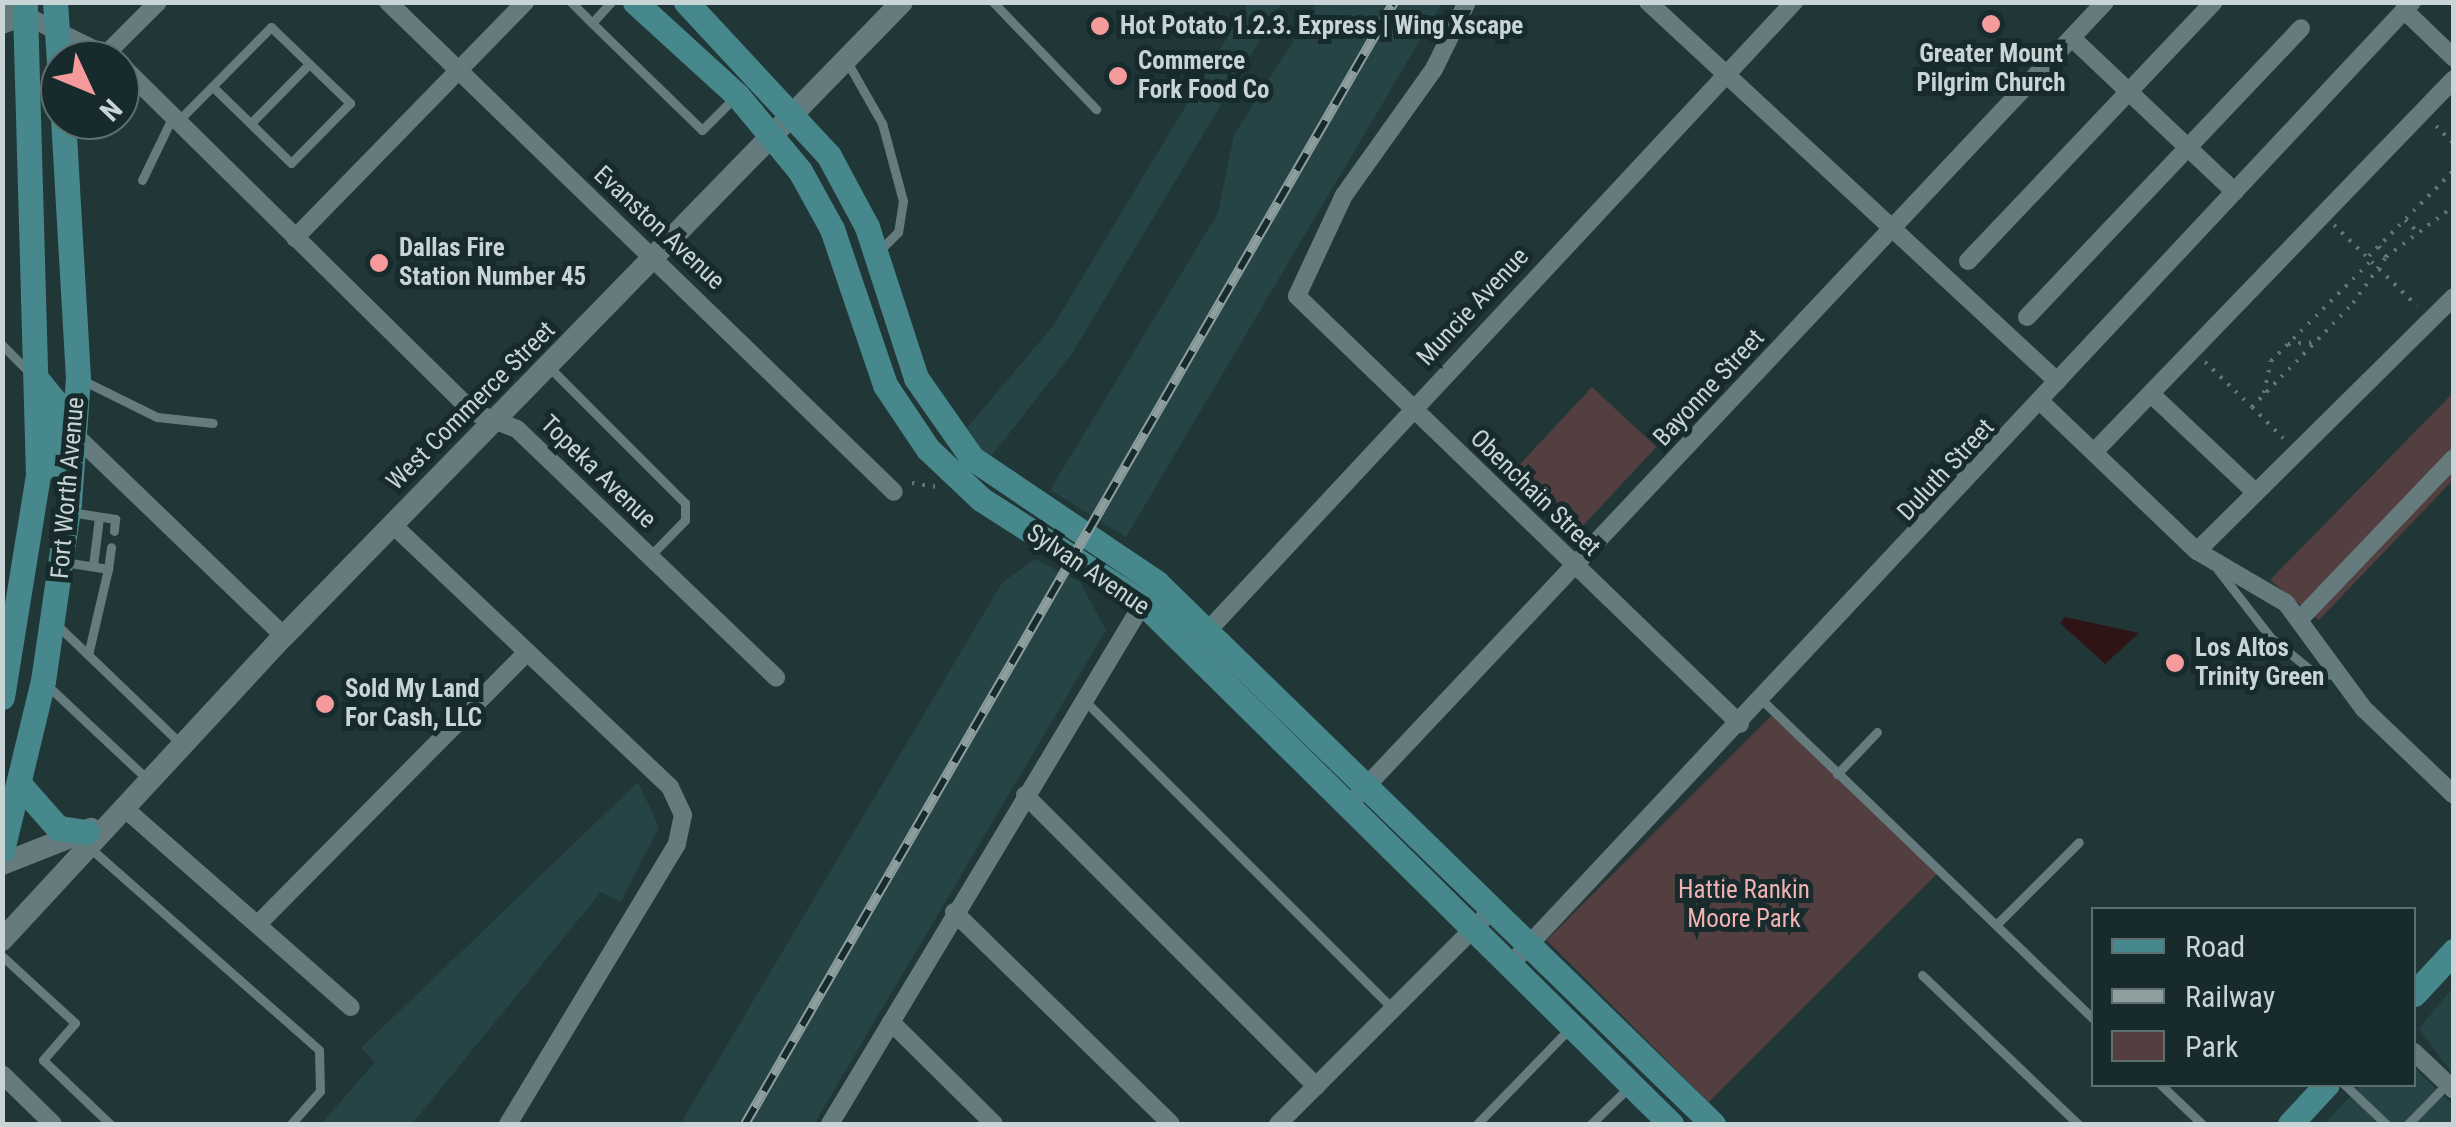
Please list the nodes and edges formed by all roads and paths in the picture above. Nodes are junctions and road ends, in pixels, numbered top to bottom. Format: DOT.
graph roads {
  1 [pos="56,2"];
  2 [pos="158,2"];
  3 [pos="388,2"];
  4 [pos="525,2"];
  5 [pos="571,2"];
  6 [pos="611,2"];
  7 [pos="636,2"];
  8 [pos="993,2"];
  9 [pos="1467,2"];
  10 [pos="1648,2"];
  11 [pos="1794,2"];
  12 [pos="2105,2"];
  13 [pos="2214,2"];
  14 [pos="893,6"];
  15 [pos="2408,6"];
  16 [pos="698,8"];
  17 [pos="14,12"];
  18 [pos="592,23"];
  19 [pos="2302,28"];
  20 [pos="57,32"];
  21 [pos="2072,38"];
  22 [pos="58,40"];
  23 [pos="74,40"];
  24 [pos="129,40"];
  25 [pos="2454,58"];
  26 [pos="846,60"];
  27 [pos="309,64"];
  28 [pos="459,72"];
  29 [pos="1726,76"];
  30 [pos="2454,79"];
  31 [pos="140,85"];
  32 [pos="212,86"];
  33 [pos="2130,92"];
  34 [pos="737,95"];
  35 [pos="1096,109"];
  36 [pos="796,111"];
  37 [pos="2422,112"];
  38 [pos="175,120"];
  39 [pos="251,124"];
  40 [pos="773,134"];
  41 [pos="64,140"];
  42 [pos="2454,144"];
  43 [pos="2188,148"];
  44 [pos="2454,170"];
  45 [pos="142,180"];
  46 [pos="2235,192"];
  47 [pos="2454,206"];
  48 [pos="2323,215"];
  49 [pos="2405,220"];
  50 [pos="1894,226"];
  51 [pos="2419,234"];
  52 [pos="295,238"];
  53 [pos="2379,246"];
  54 [pos="876,254"];
  55 [pos="2386,257"];
  56 [pos="2370,258"];
  57 [pos="653,259"];
  58 [pos="1968,260"];
  59 [pos="2379,267"];
  60 [pos="2454,297"];
  61 [pos="2027,317"];
  62 [pos="2431,320"];
  63 [pos="2317,342"];
  64 [pos="2288,344"];
  65 [pos="2,345"];
  66 [pos="2193,350"];
  67 [pos="548,366"];
  68 [pos="78,378"];
  69 [pos="2057,381"];
  70 [pos="40,383"];
  71 [pos="2151,394"];
  72 [pos="2263,397"];
  73 [pos="2043,404"];
  74 [pos="2252,407"];
  75 [pos="1410,410"];
  76 [pos="496,419"];
  77 [pos="213,422"];
  78 [pos="74,435"];
  79 [pos="2094,452"];
  80 [pos="2297,452"];
  81 [pos="2454,458"];
  82 [pos="946,488"];
  83 [pos="890,489"];
  84 [pos="2255,492"];
  85 [pos="69,507"];
  86 [pos="100,517"];
  87 [pos="392,525"];
  88 [pos="114,531"];
  89 [pos="111,547"];
  90 [pos="650,556"];
  91 [pos="2204,556"];
  92 [pos="62,562"];
  93 [pos="93,566"];
  94 [pos="108,568"];
  95 [pos="1577,568"];
  96 [pos="1143,602"];
  97 [pos="20,613"];
  98 [pos="54,618"];
  99 [pos="2301,618"];
  100 [pos="284,636"];
  101 [pos="1200,639"];
  102 [pos="525,654"];
  103 [pos="88,655"];
  104 [pos="776,677"];
  105 [pos="2344,677"];
  106 [pos="42,681"];
  107 [pos="2,697"];
  108 [pos="1084,699"];
  109 [pos="1763,701"];
  110 [pos="1740,724"];
  111 [pos="1878,732"];
  112 [pos="182,744"];
  113 [pos="14,754"];
  114 [pos="1837,774"];
  115 [pos="148,780"];
  116 [pos="1368,785"];
  117 [pos="21,786"];
  118 [pos="1025,794"];
  119 [pos="2454,795"];
  120 [pos="1348,806"];
  121 [pos="123,807"];
  122 [pos="88,839"];
  123 [pos="2079,842"];
  124 [pos="2,850"];
  125 [pos="2,864"];
  126 [pos="1491,910"];
  127 [pos="954,912"];
  128 [pos="258,924"];
  129 [pos="1996,926"];
  130 [pos="1472,930"];
  131 [pos="2,940"];
  132 [pos="1528,947"];
  133 [pos="2454,952"];
  134 [pos="2,956"];
  135 [pos="1509,966"];
  136 [pos="1922,975"];
  137 [pos="2416,992"];
  138 [pos="351,1007"];
  139 [pos="1393,1009"];
  140 [pos="2091,1017"];
  141 [pos="891,1022"];
  142 [pos="1571,1026"];
  143 [pos="2416,1054"];
  144 [pos="2,1074"];
  145 [pos="1632,1085"];
  146 [pos="1316,1086"];
  147 [pos="2163,1087"];
  148 [pos="2324,1087"];
  149 [pos="2347,1087"];
  150 [pos="2450,1087"];
  151 [pos="53,1124"];
  152 [pos="110,1124"];
  153 [pos="290,1124"];
  154 [pos="508,1124"];
  155 [pos="830,1124"];
  156 [pos="994,1124"];
  157 [pos="1171,1124"];
  158 [pos="1278,1124"];
  159 [pos="1477,1124"];
  160 [pos="1590,1124"];
  161 [pos="1672,1124"];
  162 [pos="1713,1124"];
  163 [pos="2078,1124"];
  164 [pos="2202,1124"];
  165 [pos="2290,1124"];
  166 [pos="2386,1124"];
  167 [pos="2408,1124"];
  1 -- 20 [label="main road"];
  2 -- 24 [label="street"];
  3 -- 28 [label="street, Evanston Avenue"];
  4 -- 28 [label="street"];
  5 -- 18 [label="lane"];
  6 -- 18 [label="lane"];
  7 -- 34 [label="main road, Sylvan Avenue"];
  8 -- 35 [label="lane"];
  9 -- 75 [label="street, Obenchain Street"];
  10 -- 29 [label="street"];
  11 -- 29 [label="street, Muncie Avenue"];
  12 -- 21 [label="street, Bayonne Street"];
  13 -- 33 [label="street"];
  14 -- 26 [label="street, West Commerce Street"];
  15 -- 25 [label="street"];
  15 -- 46 [label="street, Duluth Street"];
  16 -- 36 [label="main road, Sylvan Avenue"];
  17 -- 20 [label="street, Topeka Avenue"];
  17 -- 70 [label="main road, Fort Worth Avenue"];
  18 -- 34 [label="lane"];
  19 -- 43 [label="street"];
  20 -- 22 [label="main road"];
  20 -- 23 [label="street, Topeka Avenue"];
  21 -- 33 [label="street"];
  21 -- 50 [label="street, Bayonne Street"];
  26 -- 36 [label="street, West Commerce Street"];
  26 -- 54 [label="lane"];
  27 -- 32 [label="lane"];
  27 -- 39 [label="lane"];
  27 -- 39 [label="lane"];
  28 -- 52 [label="street"];
  28 -- 57 [label="street, Evanston Avenue"];
  29 -- 50 [label="street"];
  29 -- 75 [label="street, Muncie Avenue"];
  30 -- 37 [label="street"];
  31 -- 38 [label="street, Topeka Avenue"];
  32 -- 38 [label="lane"];
  32 -- 39 [label="lane"];
  33 -- 43 [label="street"];
  33 -- 58 [label="street"];
  34 -- 40 [label="main road, Sylvan Avenue"];
  36 -- 40 [label="street, West Commerce Street"];
  36 -- 54 [label="main road, Sylvan Avenue"];
  37 -- 42 [label="path"];
  37 -- 48 [label="street"];
  38 -- 45 [label="lane"];
  38 -- 52 [label="street, Topeka Avenue"];
  40 -- 57 [label="street, West Commerce Street"];
  40 -- 96 [label="main road, Sylvan Avenue"];
  41 -- 68 [label="main road, Fort Worth Avenue"];
  43 -- 46 [label="street"];
  43 -- 61 [label="street"];
  44 -- 49 [label="path"];
  46 -- 69 [label="street, Duluth Street"];
  47 -- 51 [label="path"];
  48 -- 56 [label="path"];
  48 -- 66 [label="street"];
  49 -- 51 [label="path"];
  49 -- 53 [label="path"];
  50 -- 69 [label="street"];
  50 -- 95 [label="street, Bayonne Street"];
  51 -- 55 [label="path"];
  52 -- 76 [label="street, Topeka Avenue"];
  53 -- 55 [label="path"];
  53 -- 56 [label="path"];
  54 -- 101 [label="main road, Sylvan Avenue"];
  55 -- 59 [label="path"];
  56 -- 59 [label="path"];
  56 -- 64 [label="path"];
  57 -- 67 [label="street, West Commerce Street"];
  57 -- 83 [label="street, Evanston Avenue"];
  59 -- 62 [label="path"];
  59 -- 63 [label="path"];
  60 -- 62 [label="street"];
  62 -- 80 [label="street"];
  63 -- 64 [label="path"];
  63 -- 72 [label="path"];
  64 -- 72 [label="path"];
  65 -- 70 [label="lane"];
  66 -- 71 [label="street"];
  66 -- 74 [label="path"];
  67 -- 76 [label="street, West Commerce Street"];
  67 -- 90 [label="lane"];
  68 -- 77 [label="lane"];
  68 -- 78 [label="main road, Fort Worth Avenue"];
  69 -- 73 [label="street, Duluth Street"];
  70 -- 85 [label="main road"];
  70 -- 97 [label="main road, Fort Worth Avenue"];
  71 -- 79 [label="street"];
  71 -- 84 [label="street"];
  72 -- 74 [label="path"];
  73 -- 79 [label="street"];
  73 -- 109 [label="street, Duluth Street"];
  74 -- 80 [label="path"];
  75 -- 95 [label="street, Obenchain Street"];
  75 -- 101 [label="street, Muncie Avenue"];
  76 -- 87 [label="street, West Commerce Street"];
  76 -- 90 [label="street, Topeka Avenue"];
  78 -- 85 [label="main road, Fort Worth Avenue"];
  78 -- 100 [label="street"];
  79 -- 91 [label="street"];
  80 -- 84 [label="street"];
  81 -- 99 [label="street"];
  82 -- 83 [label="path"];
  84 -- 91 [label="street"];
  85 -- 86 [label="lane"];
  85 -- 92 [label="main road, Fort Worth Avenue"];
  86 -- 88 [label="lane"];
  86 -- 93 [label="lane"];
  87 -- 100 [label="street, West Commerce Street"];
  87 -- 102 [label="street"];
  89 -- 94 [label="lane"];
  90 -- 104 [label="street, Topeka Avenue"];
  91 -- 99 [label="street"];
  91 -- 105 [label="lane"];
  92 -- 93 [label="lane"];
  92 -- 98 [label="main road, Fort Worth Avenue"];
  93 -- 94 [label="lane"];
  94 -- 103 [label="lane"];
  95 -- 110 [label="street, Obenchain Street"];
  95 -- 116 [label="street, Bayonne Street"];
  96 -- 101 [label="main road, Sylvan Avenue"];
  96 -- 108 [label="street"];
  97 -- 98 [label="main road"];
  97 -- 107 [label="main road, Fort Worth Avenue"];
  98 -- 103 [label="lane"];
  98 -- 106 [label="main road, Fort Worth Avenue"];
  99 -- 105 [label="street"];
  100 -- 112 [label="street, West Commerce Street"];
  101 -- 116 [label="main road, Sylvan Avenue"];
  101 -- 120 [label="main road, Sylvan Avenue"];
  102 -- 128 [label="street"];
  102 -- 154 [label="street"];
  103 -- 112 [label="lane"];
  105 -- 119 [label="street"];
  106 -- 113 [label="main road, Fort Worth Avenue"];
  106 -- 115 [label="lane"];
  108 -- 118 [label="street"];
  108 -- 139 [label="lane"];
  109 -- 110 [label="street, Duluth Street"];
  109 -- 114 [label="lane"];
  110 -- 132 [label="street, Duluth Street"];
  111 -- 114 [label="lane"];
  112 -- 115 [label="street, West Commerce Street"];
  113 -- 117 [label="main road, Fort Worth Avenue"];
  114 -- 129 [label="lane"];
  115 -- 121 [label="street, West Commerce Street"];
  116 -- 120 [label="street, Bayonne Street"];
  116 -- 126 [label="main road, Sylvan Avenue"];
  117 -- 122 [label="main road"];
  117 -- 124 [label="main road, Fort Worth Avenue"];
  118 -- 127 [label="street"];
  118 -- 146 [label="street"];
  120 -- 130 [label="main road, Sylvan Avenue"];
  121 -- 122 [label="street, West Commerce Street"];
  121 -- 128 [label="street"];
  122 -- 125 [label="street, West Commerce Street"];
  122 -- 131 [label="street, West Commerce Street"];
  122 -- 153 [label="lane"];
  123 -- 129 [label="lane"];
  126 -- 130 [label="street"];
  126 -- 132 [label="main road, Sylvan Avenue"];
  127 -- 141 [label="street"];
  127 -- 157 [label="street"];
  128 -- 138 [label="street"];
  129 -- 140 [label="lane"];
  130 -- 135 [label="main road, Sylvan Avenue"];
  130 -- 139 [label="street"];
  132 -- 135 [label="street, Duluth Street"];
  132 -- 162 [label="main road, Sylvan Avenue"];
  133 -- 137 [label="main road"];
  134 -- 152 [label="lane"];
  135 -- 142 [label="main road, Sylvan Avenue"];
  136 -- 163 [label="lane"];
  139 -- 146 [label="street"];
  141 -- 155 [label="street"];
  141 -- 156 [label="street"];
  142 -- 145 [label="main road, Sylvan Avenue"];
  142 -- 159 [label="lane"];
  143 -- 150 [label="street"];
  144 -- 151 [label="street"];
  145 -- 160 [label="lane"];
  145 -- 161 [label="main road, Sylvan Avenue"];
  146 -- 158 [label="street"];
  147 -- 164 [label="lane"];
  148 -- 165 [label="main road"];
  149 -- 166 [label="lane"];
  150 -- 167 [label="lane"];
}
